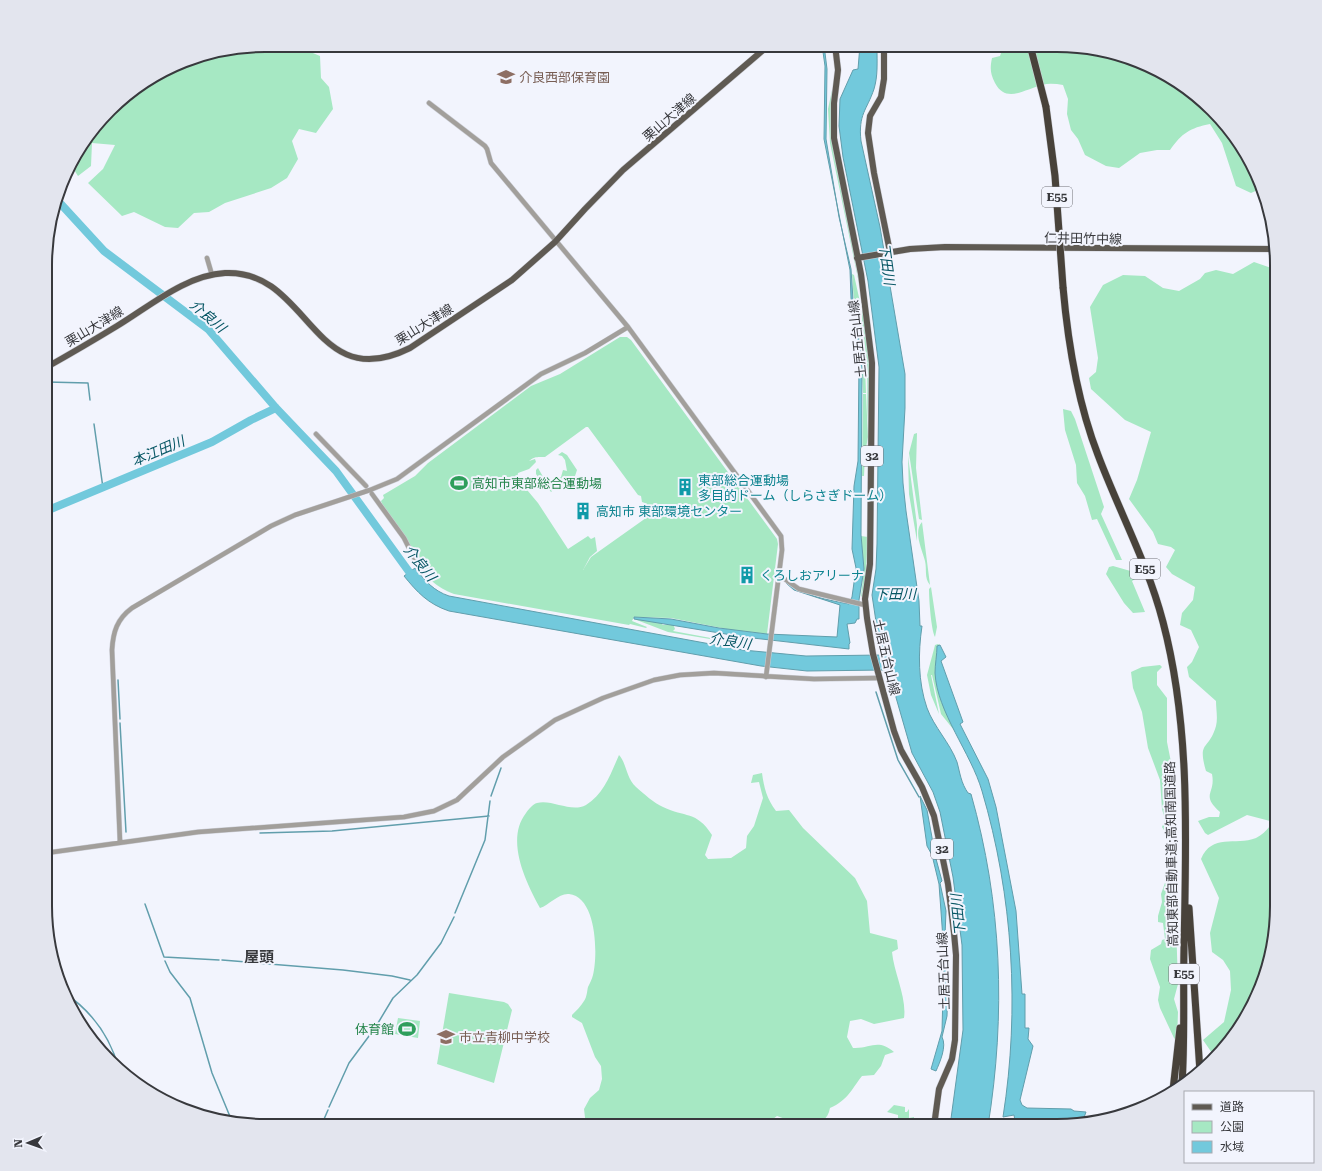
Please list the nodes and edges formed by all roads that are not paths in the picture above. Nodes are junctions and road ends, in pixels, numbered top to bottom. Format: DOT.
graph roads {
  1 [pos="761,52"];
  2 [pos="836,52"];
  3 [pos="884,52"];
  4 [pos="1032,52"];
  5 [pos="429,103"];
  6 [pos="555,242"];
  7 [pos="1270,249"];
  8 [pos="890,252"];
  9 [pos="207,258"];
  10 [pos="858,258"];
  11 [pos="212,275"];
  12 [pos="628,327"];
  13 [pos="52,364"];
  14 [pos="316,434"];
  15 [pos="366,486"];
  16 [pos="372,494"];
  17 [pos="417,564"];
  18 [pos="780,575"];
  19 [pos="863,604"];
  20 [pos="879,676"];
  21 [pos="766,677"];
  22 [pos="120,842"];
  23 [pos="52,852"];
  24 [pos="1186,860"];
  25 [pos="1182,1026"];
  26 [pos="1199,1064"];
  27 [pos="1182,1078"];
  28 [pos="1173,1084"];
  29 [pos="935,1119"];
  1 -- 6 [label="main road, 栗山大津線"];
  2 -- 10 [label="main road"];
  3 -- 8 [label="main road"];
  4 -- 24 [label="highway, 高知東部自動車道;高知南国道路 / E55, bridge"];
  5 -- 6 [label="street"];
  6 -- 11 [label="main road, 栗山大津線"];
  6 -- 12 [label="street"];
  7 -- 8 [label="main road, 仁井田竹中線"];
  8 -- 10 [label="main road"];
  9 -- 11 [label="street"];
  10 -- 19 [label="main road, 土居五台山線 / 32"];
  11 -- 13 [label="main road, 栗山大津線"];
  12 -- 18 [label="street"];
  12 -- 22 [label="street"];
  14 -- 15 [label="street"];
  16 -- 17 [label="street"];
  18 -- 19 [label="street"];
  18 -- 21 [label="street"];
  19 -- 20 [label="main road, 土居五台山線 / 32"];
  20 -- 21 [label="street"];
  20 -- 29 [label="main road, 土居五台山線 / 32"];
  21 -- 22 [label="street"];
  22 -- 23 [label="street"];
  24 -- 25 [label="highway, 高知東部自動車道;高知南国道路 / E55"];
  24 -- 26 [label="highway"];
  25 -- 27 [label="highway"];
  25 -- 28 [label="highway"];
}
